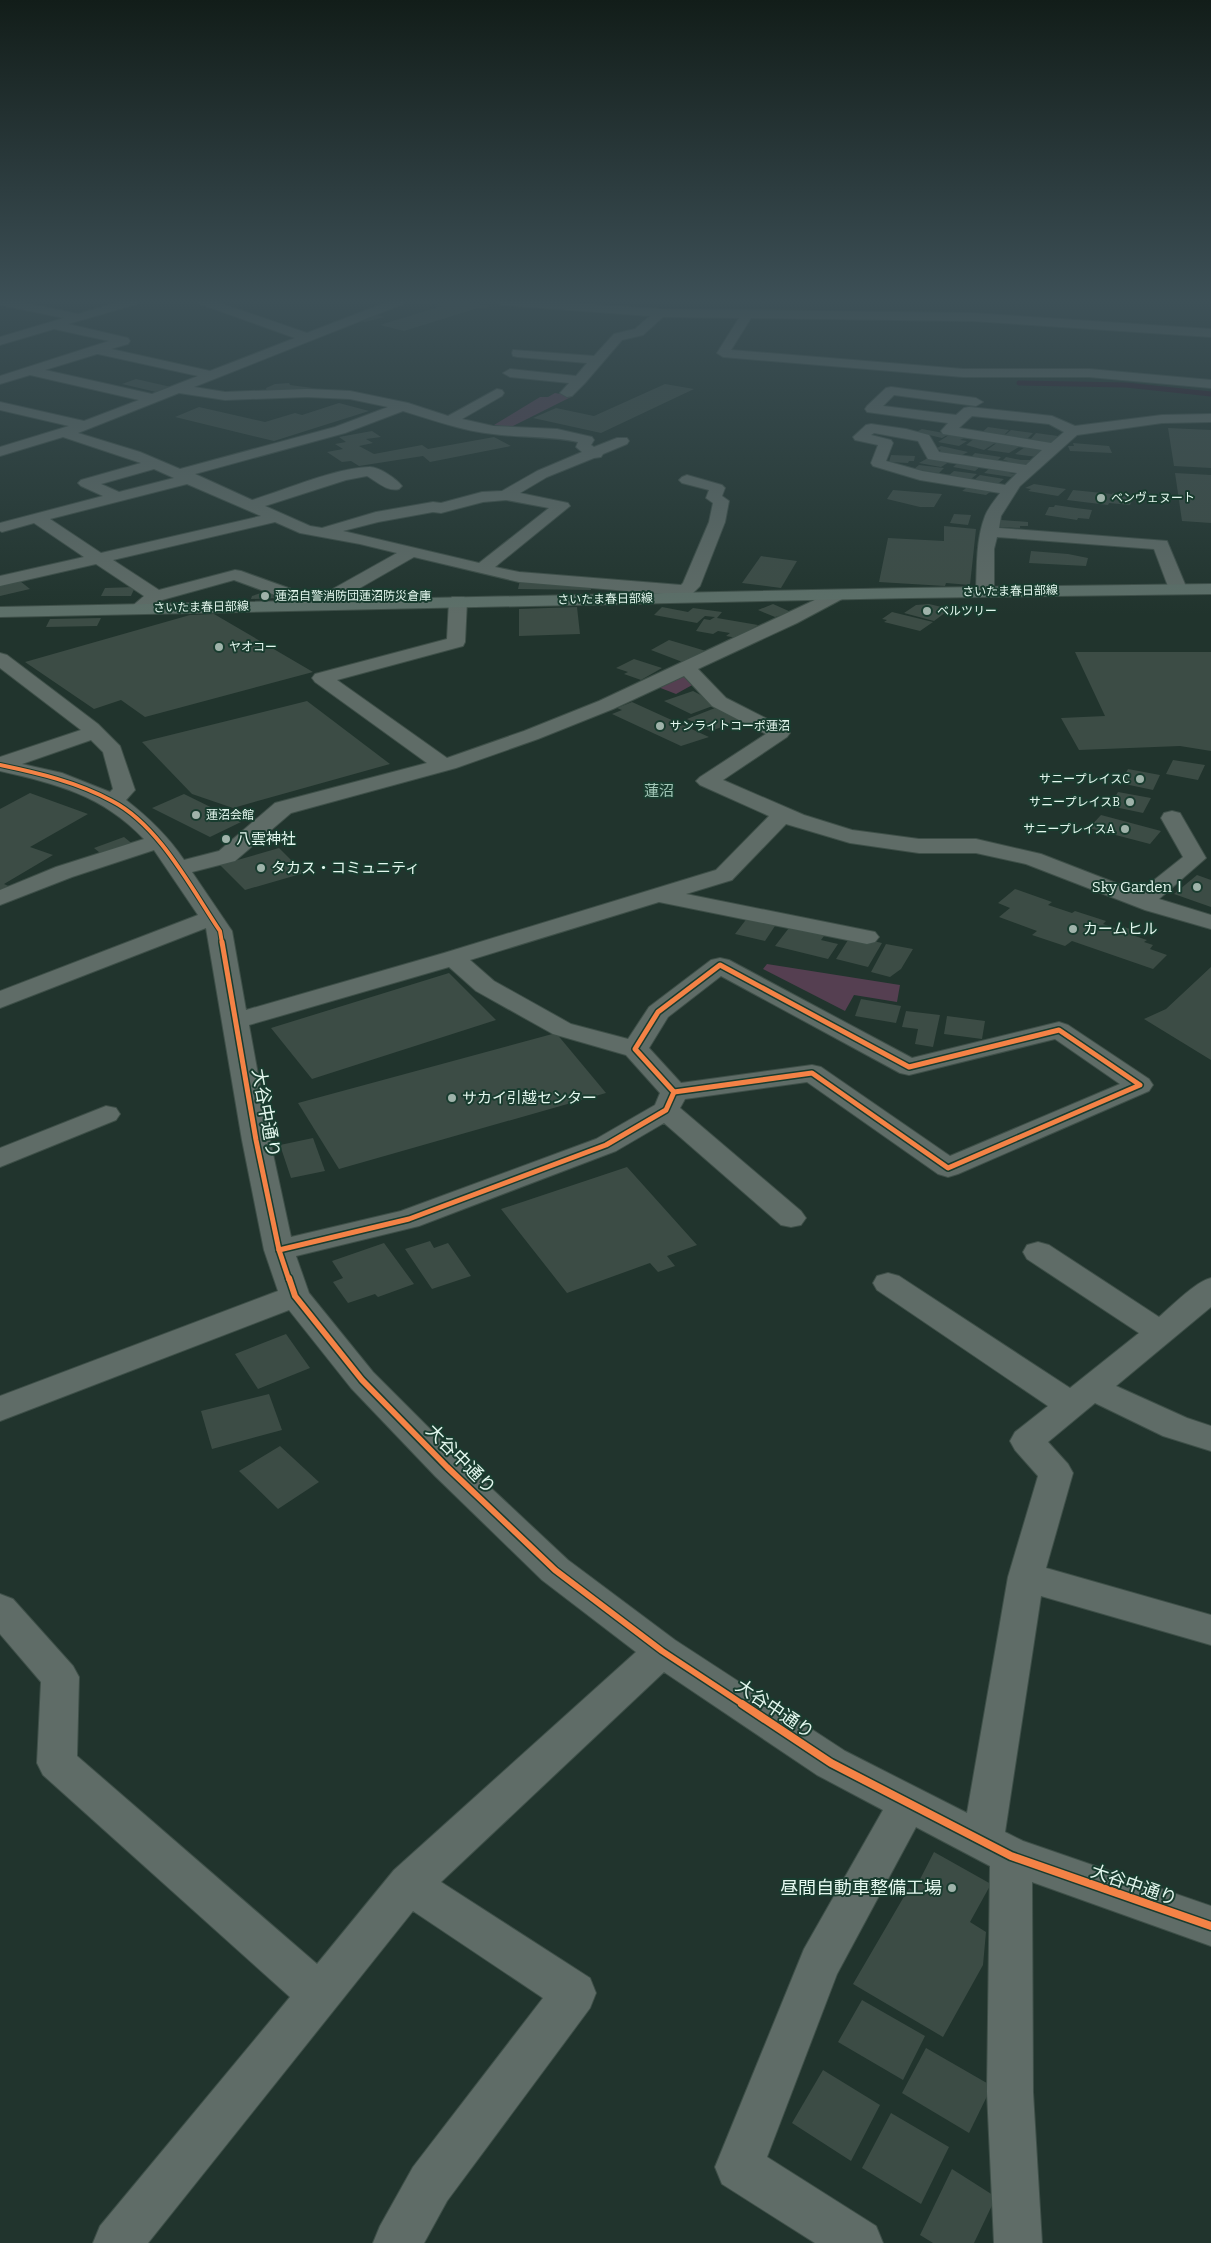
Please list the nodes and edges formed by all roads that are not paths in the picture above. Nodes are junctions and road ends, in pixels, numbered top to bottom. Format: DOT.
graph roads {
  1 [pos="0,406"];
  2 [pos="138,406"];
  3 [pos="403,406"];
  4 [pos="475,406"];
  5 [pos="876,406"];
  6 [pos="973,406"];
  7 [pos="964,415"];
  8 [pos="1211,418"];
  9 [pos="449,421"];
  10 [pos="85,426"];
  11 [pos="1074,431"];
  12 [pos="64,433"];
  13 [pos="622,441"];
  14 [pos="1055,448"];
  15 [pos="0,452"];
  16 [pos="596,454"];
  17 [pos="156,464"];
  18 [pos="1030,470"];
  19 [pos="185,476"];
  20 [pos="687,480"];
  21 [pos="394,486"];
  22 [pos="251,488"];
  23 [pos="1010,490"];
  24 [pos="225,495"];
  25 [pos="506,495"];
  26 [pos="118,497"];
  27 [pos="250,506"];
  28 [pos="278,517"];
  29 [pos="37,518"];
  30 [pos="2,527"];
  31 [pos="989,532"];
  32 [pos="320,533"];
  33 [pos="409,552"];
  34 [pos="99,559"];
  35 [pos="482,569"];
  36 [pos="0,581"];
  37 [pos="1178,589"];
  38 [pos="1211,589"];
  39 [pos="985,592"];
  40 [pos="685,594"];
  41 [pos="836,595"];
  42 [pos="156,596"];
  43 [pos="458,601"];
  44 [pos="319,604"];
  45 [pos="300,605"];
  46 [pos="139,608"];
  47 [pos="0,612"];
  48 [pos="0,659"];
  49 [pos="686,667"];
  50 [pos="95,732"];
  51 [pos="0,764"];
  52 [pos="443,765"];
  53 [pos="113,801"];
  54 [pos="783,814"];
  55 [pos="1172,818"];
  56 [pos="159,842"];
  57 [pos="179,868"];
  58 [pos="658,895"];
  59 [pos="0,898"];
  60 [pos="1142,900"];
  61 [pos="212,918"];
  62 [pos="1211,922"];
  63 [pos="867,937"];
  64 [pos="453,958"];
  65 [pos="0,1000"];
  66 [pos="236,1021"];
  67 [pos="635,1049"];
  68 [pos="670,1101"];
  69 [pos="106,1114"];
  70 [pos="0,1158"];
  71 [pos="791,1218"];
  72 [pos="279,1250"];
  73 [pos="1038,1252"];
  74 [pos="888,1283"];
  75 [pos="295,1296"];
  76 [pos="1204,1304"];
  77 [pos="1160,1332"];
  78 [pos="1082,1397"];
  79 [pos="0,1409"];
  80 [pos="1211,1440"];
  81 [pos="1026,1577"];
  82 [pos="0,1609"];
  83 [pos="1211,1630"];
  84 [pos="662,1651"];
  85 [pos="908,1803"];
  86 [pos="997,1849"];
  87 [pos="409,1884"];
  88 [pos="1211,1926"];
  89 [pos="319,1994"];
  90 [pos="117,2243"];
  91 [pos="396,2243"];
  92 [pos="859,2243"];
  93 [pos="1018,2243"];
  1 -- 10 [label="street"];
  2 -- 10 [label="street"];
  3 -- 9 [label="street"];
  3 -- 19 [label="street"];
  4 -- 9 [label="street"];
  5 -- 7 [label="street"];
  6 -- 7 [label="street"];
  7 -- 11 [label="street"];
  7 -- 14 [label="street"];
  8 -- 11 [label="street"];
  9 -- 16 [label="street"];
  10 -- 12 [label="street"];
  11 -- 14 [label="street"];
  12 -- 15 [label="street"];
  12 -- 17 [label="street"];
  13 -- 16 [label="street"];
  14 -- 18 [label="street"];
  16 -- 25 [label="street"];
  17 -- 19 [label="street"];
  17 -- 26 [label="street"];
  18 -- 23 [label="street"];
  18 -- 23 [label="street"];
  19 -- 24 [label="street"];
  19 -- 26 [label="street"];
  20 -- 40 [label="street"];
  21 -- 27 [label="street"];
  22 -- 24 [label="street"];
  23 -- 31 [label="street"];
  24 -- 27 [label="street"];
  25 -- 32 [label="street"];
  25 -- 35 [label="street"];
  26 -- 29 [label="street"];
  27 -- 28 [label="street"];
  28 -- 32 [label="street"];
  28 -- 34 [label="street"];
  29 -- 30 [label="street"];
  29 -- 34 [label="street"];
  31 -- 37 [label="street"];
  31 -- 39 [label="street"];
  32 -- 33 [label="street"];
  33 -- 35 [label="street"];
  33 -- 44 [label="street"];
  34 -- 36 [label="street"];
  34 -- 42 [label="street"];
  35 -- 40 [label="street"];
  37 -- 38 [label="main road, さいたま春日部線"];
  37 -- 39 [label="main road, さいたま春日部線"];
  39 -- 41 [label="main road, さいたま春日部線"];
  40 -- 41 [label="main road, さいたま春日部線"];
  40 -- 43 [label="main road, さいたま春日部線"];
  41 -- 49 [label="street"];
  42 -- 45 [label="street"];
  42 -- 46 [label="street"];
  43 -- 44 [label="main road, さいたま春日部線"];
  43 -- 52 [label="street"];
  44 -- 45 [label="main road, さいたま春日部線"];
  45 -- 46 [label="main road, さいたま春日部線"];
  46 -- 47 [label="main road, さいたま春日部線"];
  48 -- 50 [label="street"];
  49 -- 52 [label="street"];
  49 -- 54 [label="street"];
  50 -- 51 [label="street"];
  50 -- 53 [label="street"];
  51 -- 53 [label="street, 大谷中通り"];
  52 -- 57 [label="street"];
  53 -- 56 [label="street, 大谷中通り"];
  54 -- 58 [label="street"];
  54 -- 60 [label="street"];
  55 -- 60 [label="street"];
  56 -- 57 [label="street, 大谷中通り"];
  56 -- 59 [label="street"];
  57 -- 61 [label="street, 大谷中通り"];
  58 -- 63 [label="street"];
  58 -- 64 [label="street"];
  60 -- 62 [label="street"];
  61 -- 65 [label="street"];
  61 -- 66 [label="street, 大谷中通り"];
  64 -- 66 [label="street"];
  64 -- 67 [label="street"];
  66 -- 72 [label="street, 大谷中通り"];
  67 -- 68 [label="street"];
  67 -- 68 [label="street"];
  68 -- 71 [label="street"];
  68 -- 72 [label="street"];
  69 -- 70 [label="street"];
  72 -- 75 [label="street, 大谷中通り"];
  73 -- 77 [label="street"];
  74 -- 78 [label="street"];
  75 -- 79 [label="street"];
  75 -- 84 [label="street, 大谷中通り"];
  76 -- 77 [label="street"];
  77 -- 78 [label="street"];
  78 -- 80 [label="street"];
  78 -- 81 [label="street"];
  81 -- 83 [label="street"];
  81 -- 86 [label="street"];
  82 -- 89 [label="street"];
  84 -- 85 [label="street, 大谷中通り"];
  84 -- 87 [label="street"];
  85 -- 86 [label="street, 大谷中通り"];
  85 -- 92 [label="street"];
  86 -- 88 [label="street, 大谷中通り"];
  86 -- 93 [label="street"];
  87 -- 89 [label="street"];
  87 -- 91 [label="street"];
  89 -- 90 [label="street"];
}
